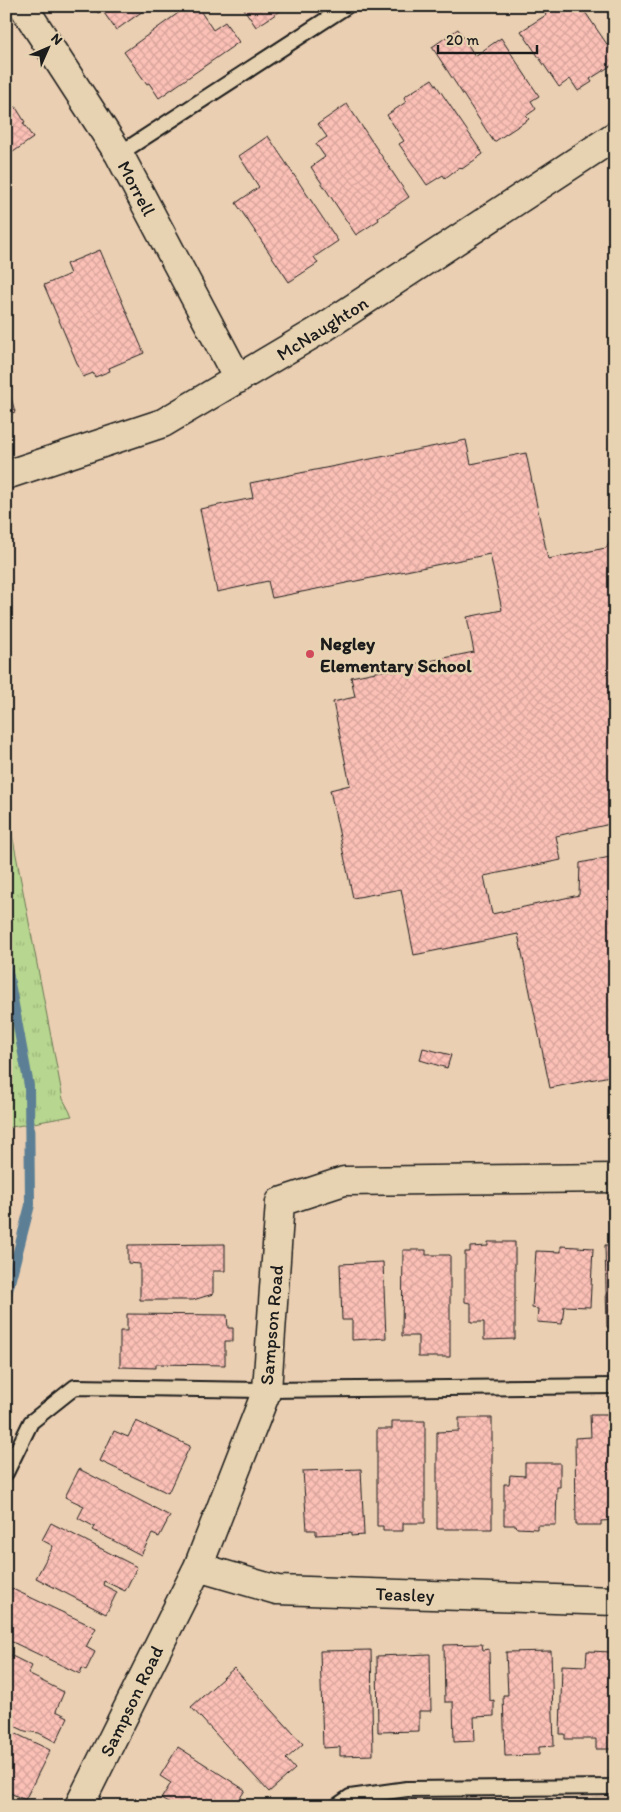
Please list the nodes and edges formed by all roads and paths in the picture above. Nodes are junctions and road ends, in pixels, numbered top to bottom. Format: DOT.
graph roads {
  1 [pos="23,6"];
  2 [pos="347,6"];
  3 [pos="615,136"];
  4 [pos="119,154"];
  5 [pos="238,379"];
  6 [pos="6,475"];
  7 [pos="615,1178"];
  8 [pos="615,1386"];
  9 [pos="267,1390"];
  10 [pos="6,1473"];
  11 [pos="198,1567"];
  12 [pos="615,1600"];
  13 [pos="615,1787"];
  14 [pos="79,1806"];
  15 [pos="338,1806"];
  1 -- 4 [label="street, Morrell"];
  2 -- 4 [label="lane"];
  3 -- 5 [label="street, McNaughton"];
  4 -- 5 [label="street, Morrell"];
  5 -- 6 [label="street, McNaughton"];
  7 -- 9 [label="street, Sampson Road"];
  8 -- 9 [label="lane"];
  9 -- 10 [label="lane"];
  9 -- 11 [label="street, Sampson Road"];
  11 -- 12 [label="street, Teasley"];
  11 -- 14 [label="street, Sampson Road"];
  13 -- 15 [label="lane"];
}
